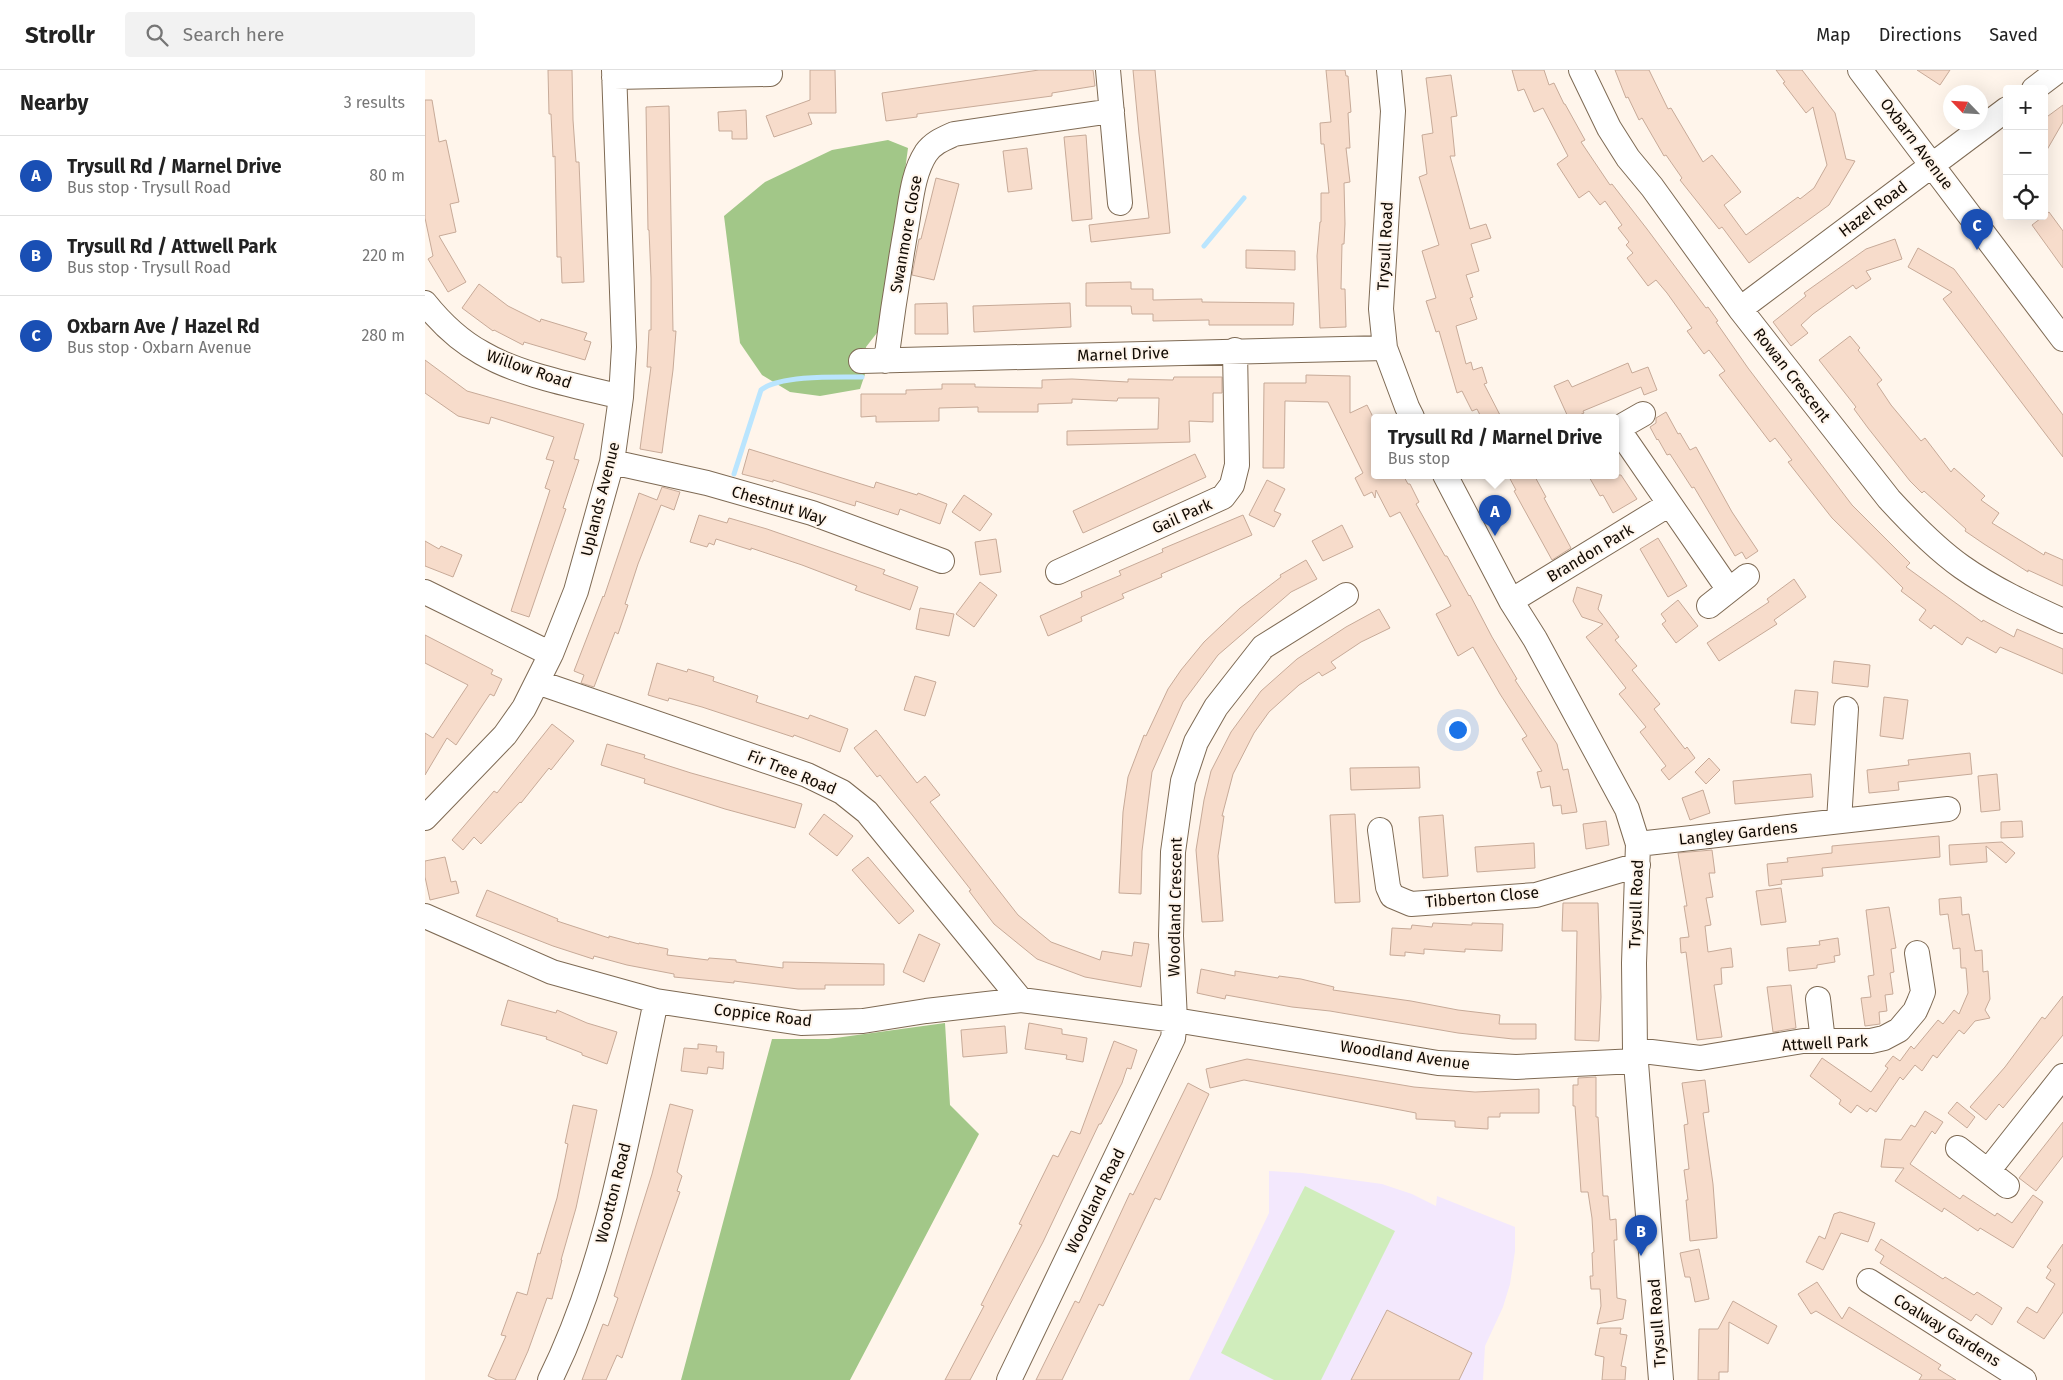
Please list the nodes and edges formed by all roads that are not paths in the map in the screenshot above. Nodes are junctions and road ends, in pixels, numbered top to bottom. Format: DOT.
graph roads {
  1 [pos="1108,70"];
  2 [pos="1389,70"];
  3 [pos="1581,70"];
  4 [pos="1860,70"];
  5 [pos="2059,70"];
  6 [pos="614,74"];
  7 [pos="771,74"];
  8 [pos="2039,85"];
  9 [pos="1112,111"];
  10 [pos="2003,112"];
  11 [pos="1933,164"];
  12 [pos="1121,203"];
  13 [pos="425,304"];
  14 [pos="1740,309"];
  15 [pos="2063,339"];
  16 [pos="1385,348"];
  17 [pos="1235,350"];
  18 [pos="861,361"];
  19 [pos="886,361"];
  20 [pos="621,397"];
  21 [pos="1410,414"];
  22 [pos="1643,414"];
  23 [pos="1619,428"];
  24 [pos="1619,434"];
  25 [pos="612,462"];
  26 [pos="1447,479"];
  27 [pos="1669,505"];
  28 [pos="942,561"];
  29 [pos="1057,572"];
  30 [pos="1747,576"];
  31 [pos="1729,590"];
  32 [pos="425,592"];
  33 [pos="1346,595"];
  34 [pos="1511,601"];
  35 [pos="1709,606"];
  36 [pos="2063,621"];
  37 [pos="551,654"];
  38 [pos="537,682"];
  39 [pos="1846,709"];
  40 [pos="1948,809"];
  41 [pos="425,818"];
  42 [pos="1839,821"];
  43 [pos="1380,830"];
  44 [pos="1638,855"];
  45 [pos="426,917"];
  46 [pos="1917,954"];
  47 [pos="1818,999"];
  48 [pos="1021,1000"];
  49 [pos="656,1001"];
  50 [pos="1175,1020"];
  51 [pos="1823,1041"];
  52 [pos="1636,1055"];
  53 [pos="2063,1076"];
  54 [pos="1958,1148"];
  55 [pos="1988,1171"];
  56 [pos="2007,1186"];
  57 [pos="1865,1278"];
  58 [pos="550,1380"];
  59 [pos="1009,1380"];
  60 [pos="1661,1380"];
  61 [pos="2025,1380"];
  1 -- 9 [label="street"];
  2 -- 16 [label="street, Trysull Road"];
  3 -- 14 [label="street, Rowan Crescent"];
  4 -- 11 [label="street, Oxbarn Avenue"];
  5 -- 8 [label="street"];
  6 -- 7 [label="street"];
  6 -- 20 [label="street, Uplands Avenue"];
  9 -- 12 [label="street"];
  9 -- 19 [label="street, Swanmore Close"];
  10 -- 11 [label="street, Hazel Road"];
  11 -- 14 [label="street, Hazel Road"];
  11 -- 15 [label="street, Oxbarn Avenue"];
  13 -- 20 [label="street, Willow Road"];
  14 -- 36 [label="street, Rowan Crescent"];
  16 -- 17 [label="street, Marnel Drive"];
  16 -- 21 [label="street, Trysull Road"];
  17 -- 19 [label="street, Marnel Drive"];
  17 -- 29 [label="street, Gail Park"];
  18 -- 19 [label="street, Marnel Drive"];
  20 -- 25 [label="street, Uplands Avenue"];
  22 -- 23 [label="street"];
  24 -- 27 [label="street"];
  25 -- 28 [label="street, Chestnut Way"];
  25 -- 37 [label="street, Uplands Avenue"];
  26 -- 34 [label="street, Trysull Road"];
  27 -- 31 [label="street"];
  27 -- 34 [label="street, Brandon Park"];
  30 -- 31 [label="street"];
  31 -- 35 [label="street"];
  32 -- 37 [label="street"];
  33 -- 50 [label="street, Woodland Crescent"];
  34 -- 44 [label="street, Trysull Road"];
  37 -- 38 [label="street, Uplands Avenue"];
  38 -- 41 [label="street, Uplands Avenue"];
  38 -- 48 [label="street, Fir Tree Road"];
  39 -- 42 [label="street"];
  40 -- 42 [label="street, Langley Gardens"];
  42 -- 44 [label="street, Langley Gardens"];
  43 -- 44 [label="street, Tibberton Close"];
  44 -- 52 [label="street, Trysull Road"];
  45 -- 49 [label="street, Coppice Road"];
  46 -- 51 [label="street, Attwell Park"];
  47 -- 51 [label="street"];
  48 -- 49 [label="street, Coppice Road"];
  48 -- 50 [label="street, Coppice Road"];
  49 -- 58 [label="street, Wootton Road"];
  50 -- 52 [label="street, Woodland Avenue"];
  50 -- 59 [label="street, Woodland Road"];
  51 -- 52 [label="street, Attwell Park"];
  52 -- 60 [label="street, Trysull Road"];
  53 -- 55 [label="street"];
  54 -- 55 [label="street"];
  55 -- 56 [label="street"];
  57 -- 61 [label="street, Coalway Gardens"];
}
